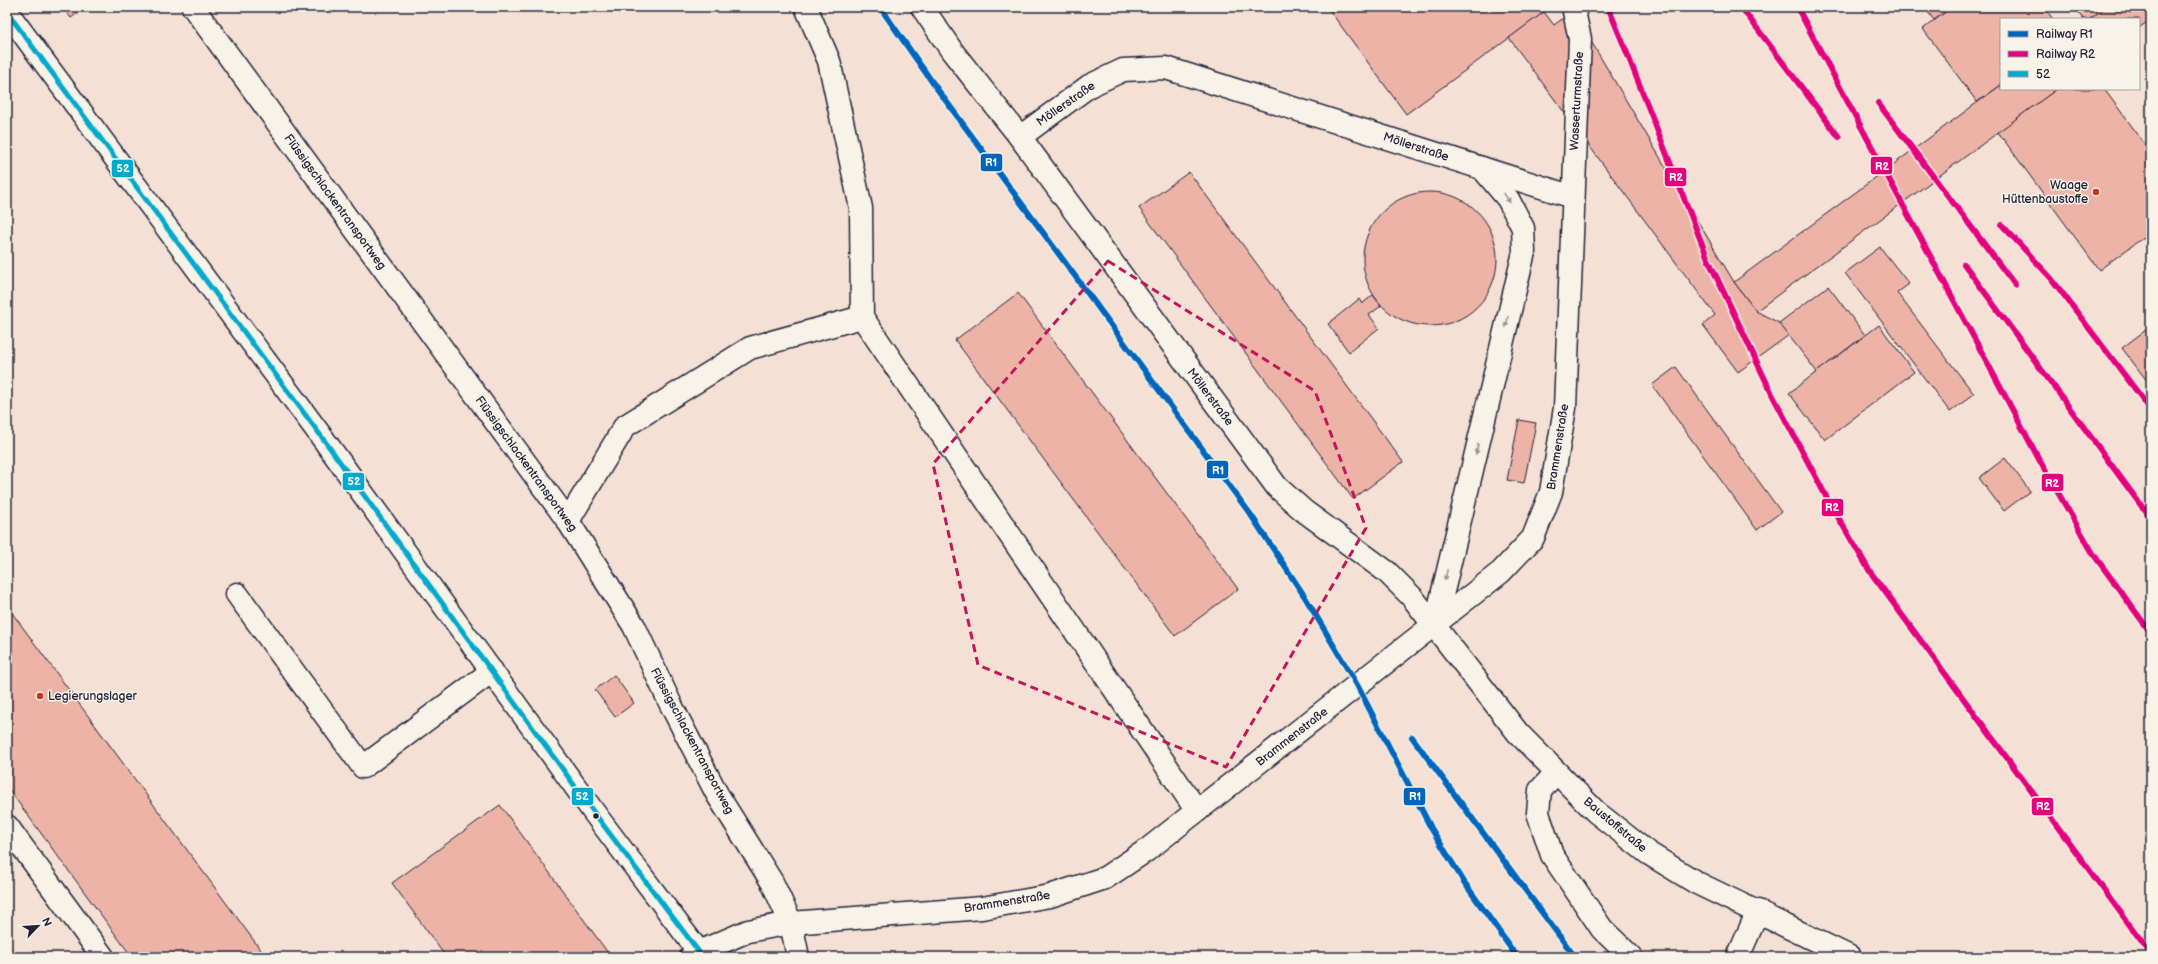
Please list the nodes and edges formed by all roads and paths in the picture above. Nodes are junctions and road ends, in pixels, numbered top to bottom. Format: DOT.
graph roads {
  1 [pos="193,7"];
  2 [pos="806,7"];
  3 [pos="922,7"];
  4 [pos="1572,7"];
  5 [pos="7,12"];
  6 [pos="1020,137"];
  7 [pos="1482,168"];
  8 [pos="1572,197"];
  9 [pos="862,318"];
  10 [pos="568,521"];
  11 [pos="237,594"];
  12 [pos="1434,625"];
  13 [pos="492,671"];
  14 [pos="1556,773"];
  15 [pos="1197,811"];
  16 [pos="7,826"];
  17 [pos="1758,911"];
  18 [pos="791,923"];
  19 [pos="695,954"];
  20 [pos="103,957"];
  21 [pos="798,957"];
  22 [pos="1631,957"];
  23 [pos="1738,957"];
  24 [pos="1850,957"];
  1 -- 10 [label="street, Flüssigschlackentransportweg"];
  2 -- 9 [label="street"];
  3 -- 6 [label="street, Möllerstraße"];
  4 -- 8 [label="street, Wasserturmstraße"];
  5 -- 13 [label="street"];
  6 -- 7 [label="street, Möllerstraße"];
  6 -- 12 [label="street, Möllerstraße"];
  7 -- 8 [label="street, Möllerstraße"];
  7 -- 12 [label="street, one-way"];
  8 -- 12 [label="street, Brammenstraße"];
  9 -- 10 [label="street"];
  9 -- 15 [label="street"];
  10 -- 18 [label="street, Flüssigschlackentransportweg"];
  11 -- 13 [label="street"];
  12 -- 14 [label="street, Baustoffstraße"];
  12 -- 15 [label="street, Brammenstraße"];
  13 -- 19 [label="street"];
  14 -- 17 [label="street, Baustoffstraße"];
  14 -- 22 [label="street"];
  15 -- 18 [label="street, Brammenstraße"];
  16 -- 20 [label="street"];
  17 -- 23 [label="street"];
  17 -- 24 [label="street, Baustoffstraße"];
  18 -- 19 [label="street, Brammenstraße"];
  18 -- 21 [label="street, Flüssigschlackentransportweg"];
}
